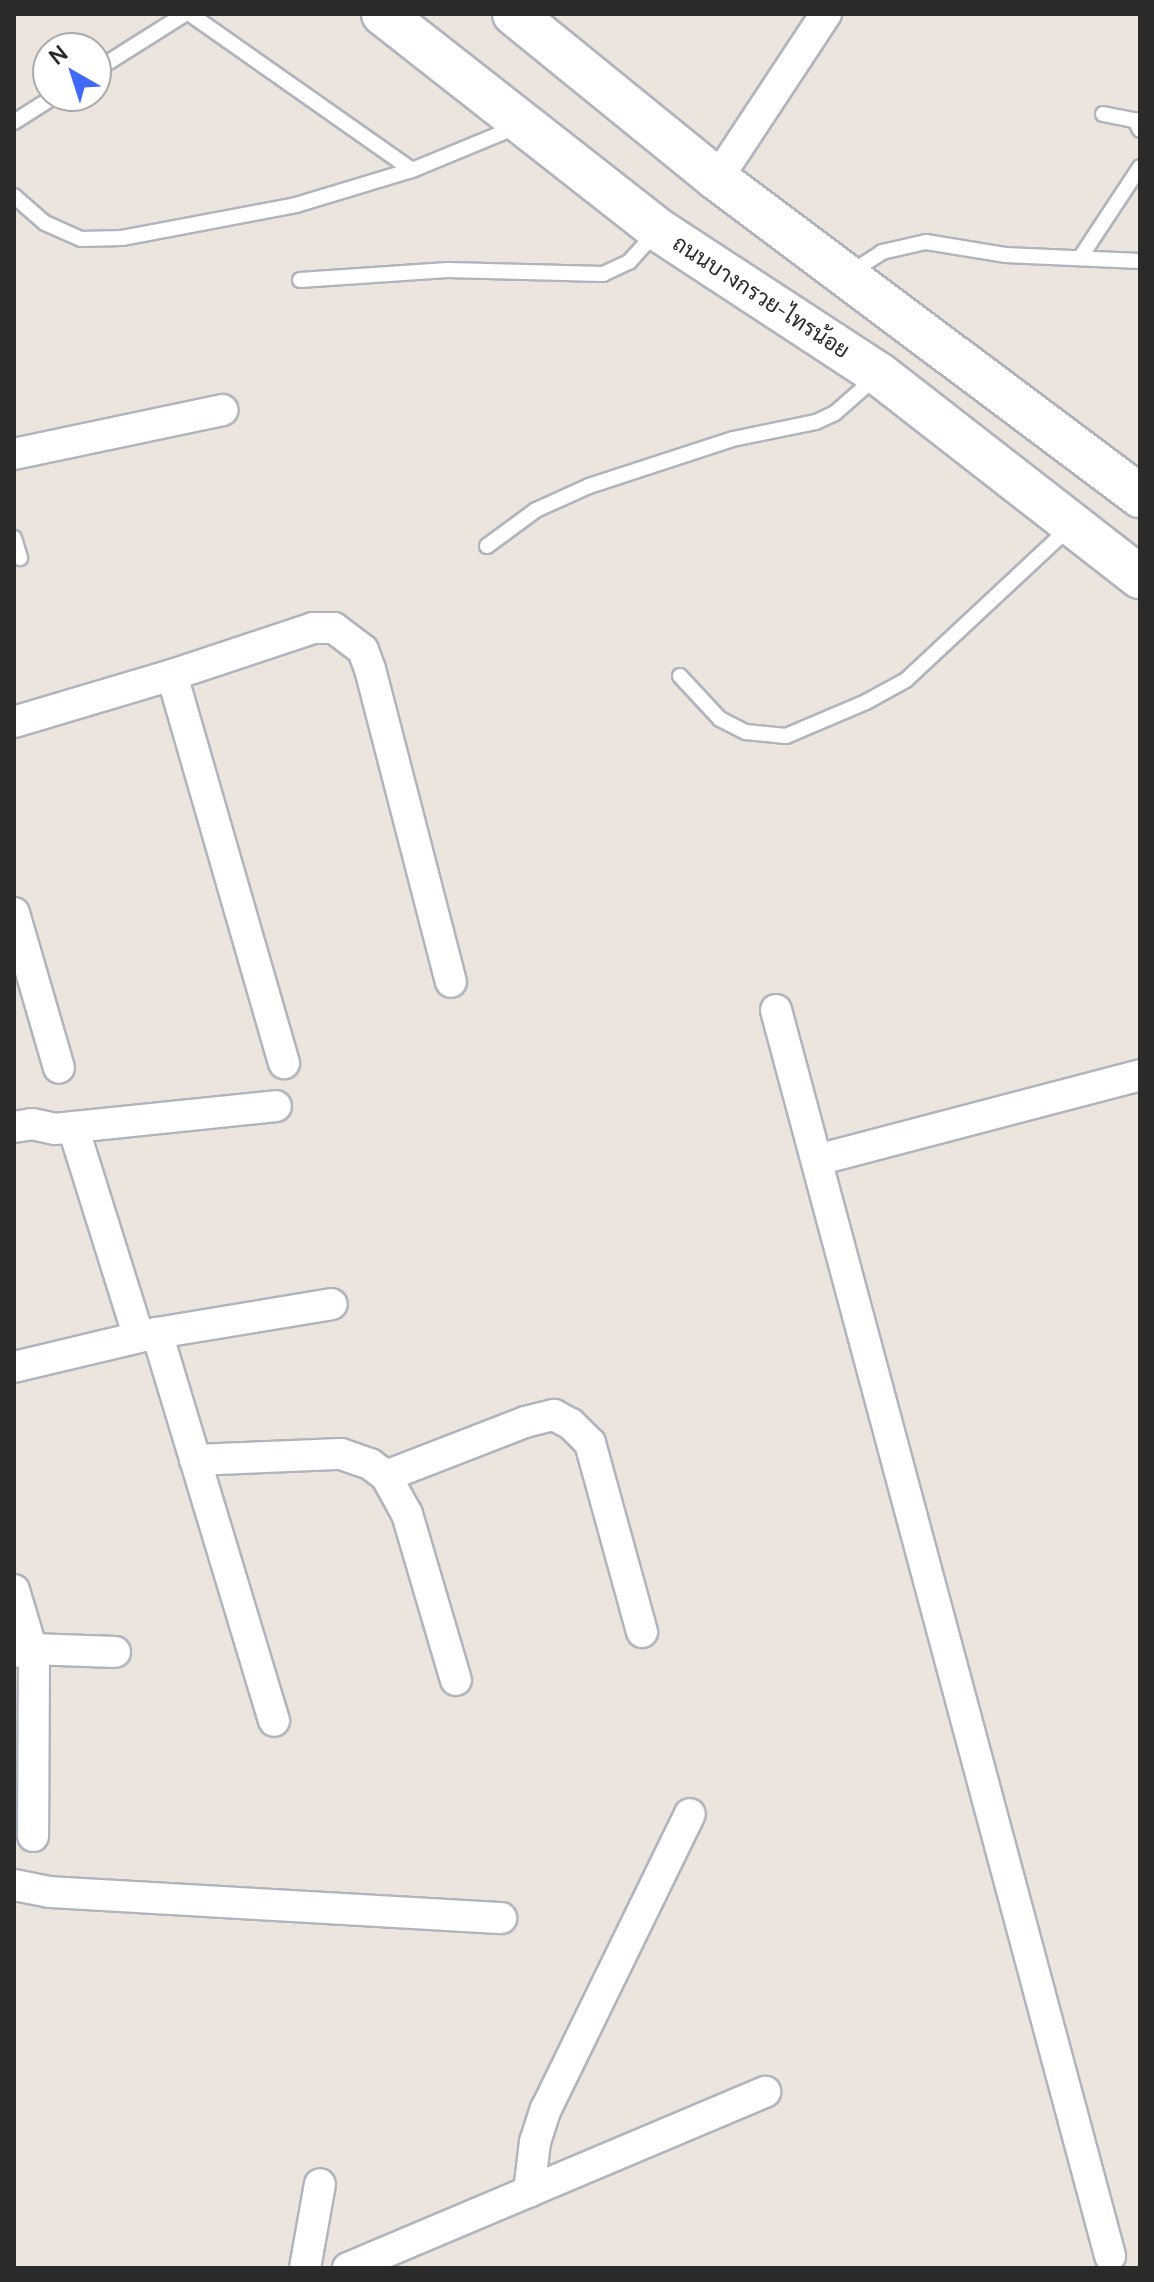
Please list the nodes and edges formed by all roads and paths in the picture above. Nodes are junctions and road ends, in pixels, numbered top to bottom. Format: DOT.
graph roads {
  1 [pos="187,14"];
  2 [pos="383,14"];
  3 [pos="514,14"];
  4 [pos="826,14"];
  5 [pos="112,60"];
  6 [pos="32,111"];
  7 [pos="1103,114"];
  8 [pos="14,122"];
  9 [pos="522,125"];
  10 [pos="1140,130"];
  11 [pos="1140,167"];
  12 [pos="412,170"];
  13 [pos="717,179"];
  14 [pos="14,196"];
  15 [pos="657,229"];
  16 [pos="1080,258"];
  17 [pos="1140,261"];
  18 [pos="846,275"];
  19 [pos="300,280"];
  20 [pos="879,374"];
  21 [pos="222,410"];
  22 [pos="14,454"];
  23 [pos="1140,496"];
  24 [pos="1072,525"];
  25 [pos="14,538"];
  26 [pos="487,546"];
  27 [pos="20,558"];
  28 [pos="1140,577"];
  29 [pos="172,675"];
  30 [pos="680,676"];
  31 [pos="14,722"];
  32 [pos="14,913"];
  33 [pos="451,982"];
  34 [pos="776,1010"];
  35 [pos="284,1063"];
  36 [pos="59,1068"];
  37 [pos="1140,1075"];
  38 [pos="276,1106"];
  39 [pos="14,1127"];
  40 [pos="73,1127"];
  41 [pos="817,1160"];
  42 [pos="332,1304"];
  43 [pos="148,1335"];
  44 [pos="14,1367"];
  45 [pos="195,1460"];
  46 [pos="386,1476"];
  47 [pos="14,1590"];
  48 [pos="642,1632"];
  49 [pos="23,1650"];
  50 [pos="115,1652"];
  51 [pos="456,1680"];
  52 [pos="274,1721"];
  53 [pos="690,1814"];
  54 [pos="33,1836"];
  55 [pos="14,1885"];
  56 [pos="501,1918"];
  57 [pos="765,2092"];
  58 [pos="320,2184"];
  59 [pos="529,2192"];
  60 [pos="1110,2256"];
  61 [pos="305,2268"];
  62 [pos="348,2268"];
  1 -- 5 [label="lane"];
  1 -- 12 [label="lane"];
  2 -- 9 [label="main road, ถนนบางกรวย-ไทรน้อย"];
  3 -- 13 [label="main road"];
  4 -- 13 [label="street"];
  6 -- 8 [label="lane"];
  7 -- 10 [label="lane"];
  9 -- 12 [label="lane"];
  9 -- 15 [label="main road, ถนนบางกรวย-ไทรน้อย"];
  11 -- 16 [label="lane"];
  12 -- 14 [label="lane"];
  13 -- 18 [label="main road"];
  15 -- 19 [label="lane"];
  15 -- 20 [label="main road, ถนนบางกรวย-ไทรน้อย"];
  16 -- 17 [label="lane"];
  16 -- 18 [label="lane"];
  18 -- 23 [label="main road"];
  20 -- 24 [label="main road, ถนนบางกรวย-ไทรน้อย"];
  20 -- 26 [label="lane"];
  21 -- 22 [label="street"];
  24 -- 28 [label="main road, ถนนบางกรวย-ไทรน้อย"];
  24 -- 30 [label="lane"];
  25 -- 27 [label="lane"];
  29 -- 31 [label="street"];
  29 -- 33 [label="street"];
  29 -- 35 [label="street"];
  32 -- 36 [label="street"];
  34 -- 41 [label="street"];
  37 -- 41 [label="street"];
  38 -- 40 [label="street"];
  39 -- 40 [label="street"];
  40 -- 43 [label="street"];
  41 -- 60 [label="street"];
  42 -- 43 [label="street"];
  43 -- 44 [label="street"];
  43 -- 45 [label="street"];
  45 -- 46 [label="street"];
  45 -- 52 [label="street"];
  46 -- 48 [label="street"];
  46 -- 51 [label="street"];
  47 -- 49 [label="street"];
  49 -- 50 [label="street"];
  49 -- 54 [label="street"];
  53 -- 59 [label="street"];
  55 -- 56 [label="street"];
  57 -- 59 [label="street"];
  58 -- 61 [label="street"];
  59 -- 62 [label="street"];
}
